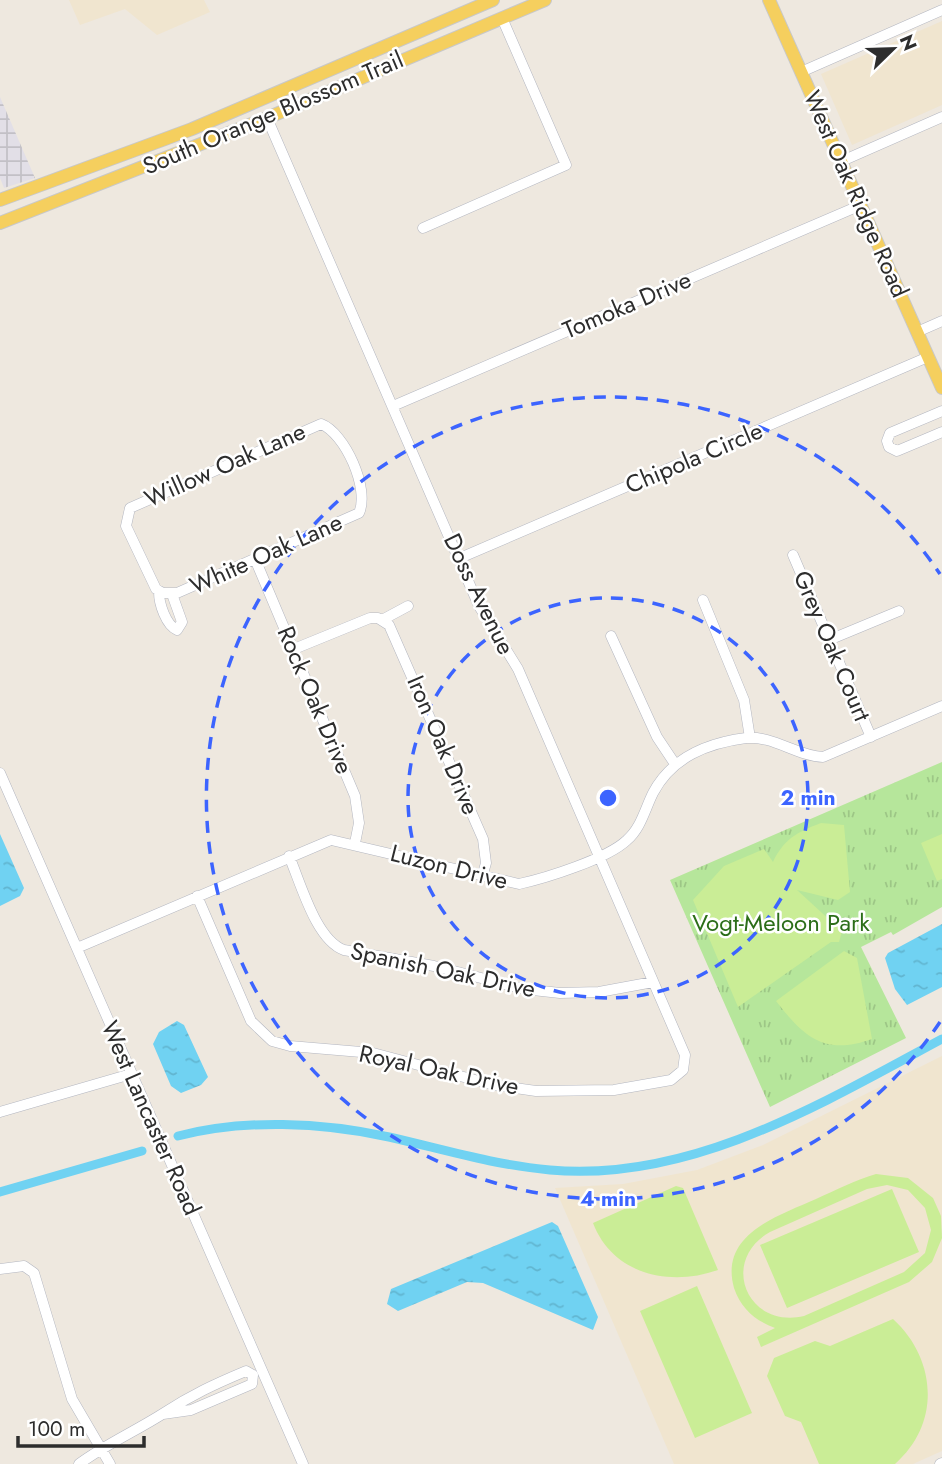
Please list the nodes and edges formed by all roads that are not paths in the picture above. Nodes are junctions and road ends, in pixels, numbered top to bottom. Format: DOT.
graph roads {
  1 [pos="494,0"];
  2 [pos="545,0"];
  3 [pos="769,0"];
  4 [pos="942,9"];
  5 [pos="502,18"];
  6 [pos="802,72"];
  7 [pos="274,97"];
  8 [pos="942,117"];
  9 [pos="267,118"];
  10 [pos="126,156"];
  11 [pos="842,161"];
  12 [pos="113,179"];
  13 [pos="0,200"];
  14 [pos="861,205"];
  15 [pos="0,223"];
  16 [pos="423,228"];
  17 [pos="942,321"];
  18 [pos="917,332"];
  19 [pos="928,357"];
  20 [pos="942,388"];
  21 [pos="393,406"];
  22 [pos="942,411"];
  23 [pos="942,432"];
  24 [pos="352,464"];
  25 [pos="793,555"];
  26 [pos="141,558"];
  27 [pos="460,558"];
  28 [pos="255,559"];
  29 [pos="159,592"];
  30 [pos="172,594"];
  31 [pos="703,600"];
  32 [pos="408,606"];
  33 [pos="899,611"];
  34 [pos="382,620"];
  35 [pos="611,636"];
  36 [pos="829,640"];
  37 [pos="294,649"];
  38 [pos="942,706"];
  39 [pos="871,737"];
  40 [pos="750,738"];
  41 [pos="675,764"];
  42 [pos="0,773"];
  43 [pos="355,844"];
  44 [pos="289,856"];
  45 [pos="598,856"];
  46 [pos="482,877"];
  47 [pos="197,896"];
  48 [pos="77,948"];
  49 [pos="653,982"];
  50 [pos="683,1070"];
  51 [pos="131,1073"];
  52 [pos="0,1112"];
  53 [pos="0,1269"];
  54 [pos="257,1374"];
  55 [pos="100,1448"];
  56 [pos="79,1464"];
  57 [pos="110,1464"];
  58 [pos="303,1464"];
  1 -- 7 [label="main road, South Orange Blossom Trail"];
  2 -- 5 [label="main road, South Orange Blossom Trail"];
  3 -- 6 [label="main road, West Oak Ridge Road"];
  4 -- 6 [label="street"];
  5 -- 9 [label="main road, South Orange Blossom Trail"];
  5 -- 16 [label="street"];
  6 -- 11 [label="main road, West Oak Ridge Road"];
  7 -- 9 [label="main road"];
  7 -- 10 [label="main road, South Orange Blossom Trail"];
  8 -- 11 [label="street"];
  9 -- 12 [label="main road, South Orange Blossom Trail"];
  9 -- 21 [label="street, Doss Avenue"];
  10 -- 12 [label="main road"];
  10 -- 13 [label="main road, South Orange Blossom Trail"];
  11 -- 14 [label="main road, West Oak Ridge Road"];
  12 -- 15 [label="main road, South Orange Blossom Trail"];
  14 -- 18 [label="main road, West Oak Ridge Road"];
  14 -- 21 [label="street, Tomoka Drive"];
  17 -- 18 [label="street"];
  18 -- 19 [label="main road, West Oak Ridge Road"];
  19 -- 20 [label="main road, West Oak Ridge Road"];
  19 -- 27 [label="street, Chipola Circle"];
  21 -- 27 [label="street, Doss Avenue"];
  22 -- 23 [label="street"];
  24 -- 26 [label="street, Willow Oak Lane"];
  24 -- 28 [label="street, White Oak Lane"];
  25 -- 36 [label="street, Grey Oak Court"];
  26 -- 29 [label="street, White Oak Lane"];
  27 -- 45 [label="street, Doss Avenue"];
  28 -- 30 [label="street, White Oak Lane"];
  28 -- 37 [label="street, Rock Oak Drive"];
  29 -- 30 [label="street, White Oak Lane"];
  29 -- 30 [label="street"];
  31 -- 40 [label="street"];
  32 -- 34 [label="street"];
  33 -- 36 [label="street"];
  34 -- 37 [label="street"];
  34 -- 46 [label="street, Iron Oak Drive"];
  35 -- 41 [label="street"];
  36 -- 39 [label="street, Grey Oak Court"];
  37 -- 43 [label="street, Rock Oak Drive"];
  38 -- 39 [label="street, Luzon Drive"];
  39 -- 40 [label="street, Luzon Drive"];
  40 -- 41 [label="street, Luzon Drive"];
  41 -- 45 [label="street, Luzon Drive"];
  42 -- 48 [label="street, West Lancaster Road"];
  43 -- 44 [label="street, Luzon Drive"];
  43 -- 46 [label="street, Luzon Drive"];
  44 -- 47 [label="street, Luzon Drive"];
  44 -- 49 [label="street, Spanish Oak Drive"];
  45 -- 46 [label="street, Luzon Drive"];
  45 -- 49 [label="street, Doss Avenue"];
  47 -- 48 [label="street, Luzon Drive"];
  47 -- 50 [label="street, Royal Oak Drive"];
  48 -- 51 [label="street, West Lancaster Road"];
  49 -- 50 [label="street, Doss Avenue"];
  51 -- 52 [label="street"];
  51 -- 54 [label="street, West Lancaster Road"];
  53 -- 55 [label="street"];
  54 -- 55 [label="street"];
  54 -- 58 [label="street, West Lancaster Road"];
  55 -- 56 [label="street"];
  55 -- 57 [label="street"];
}
